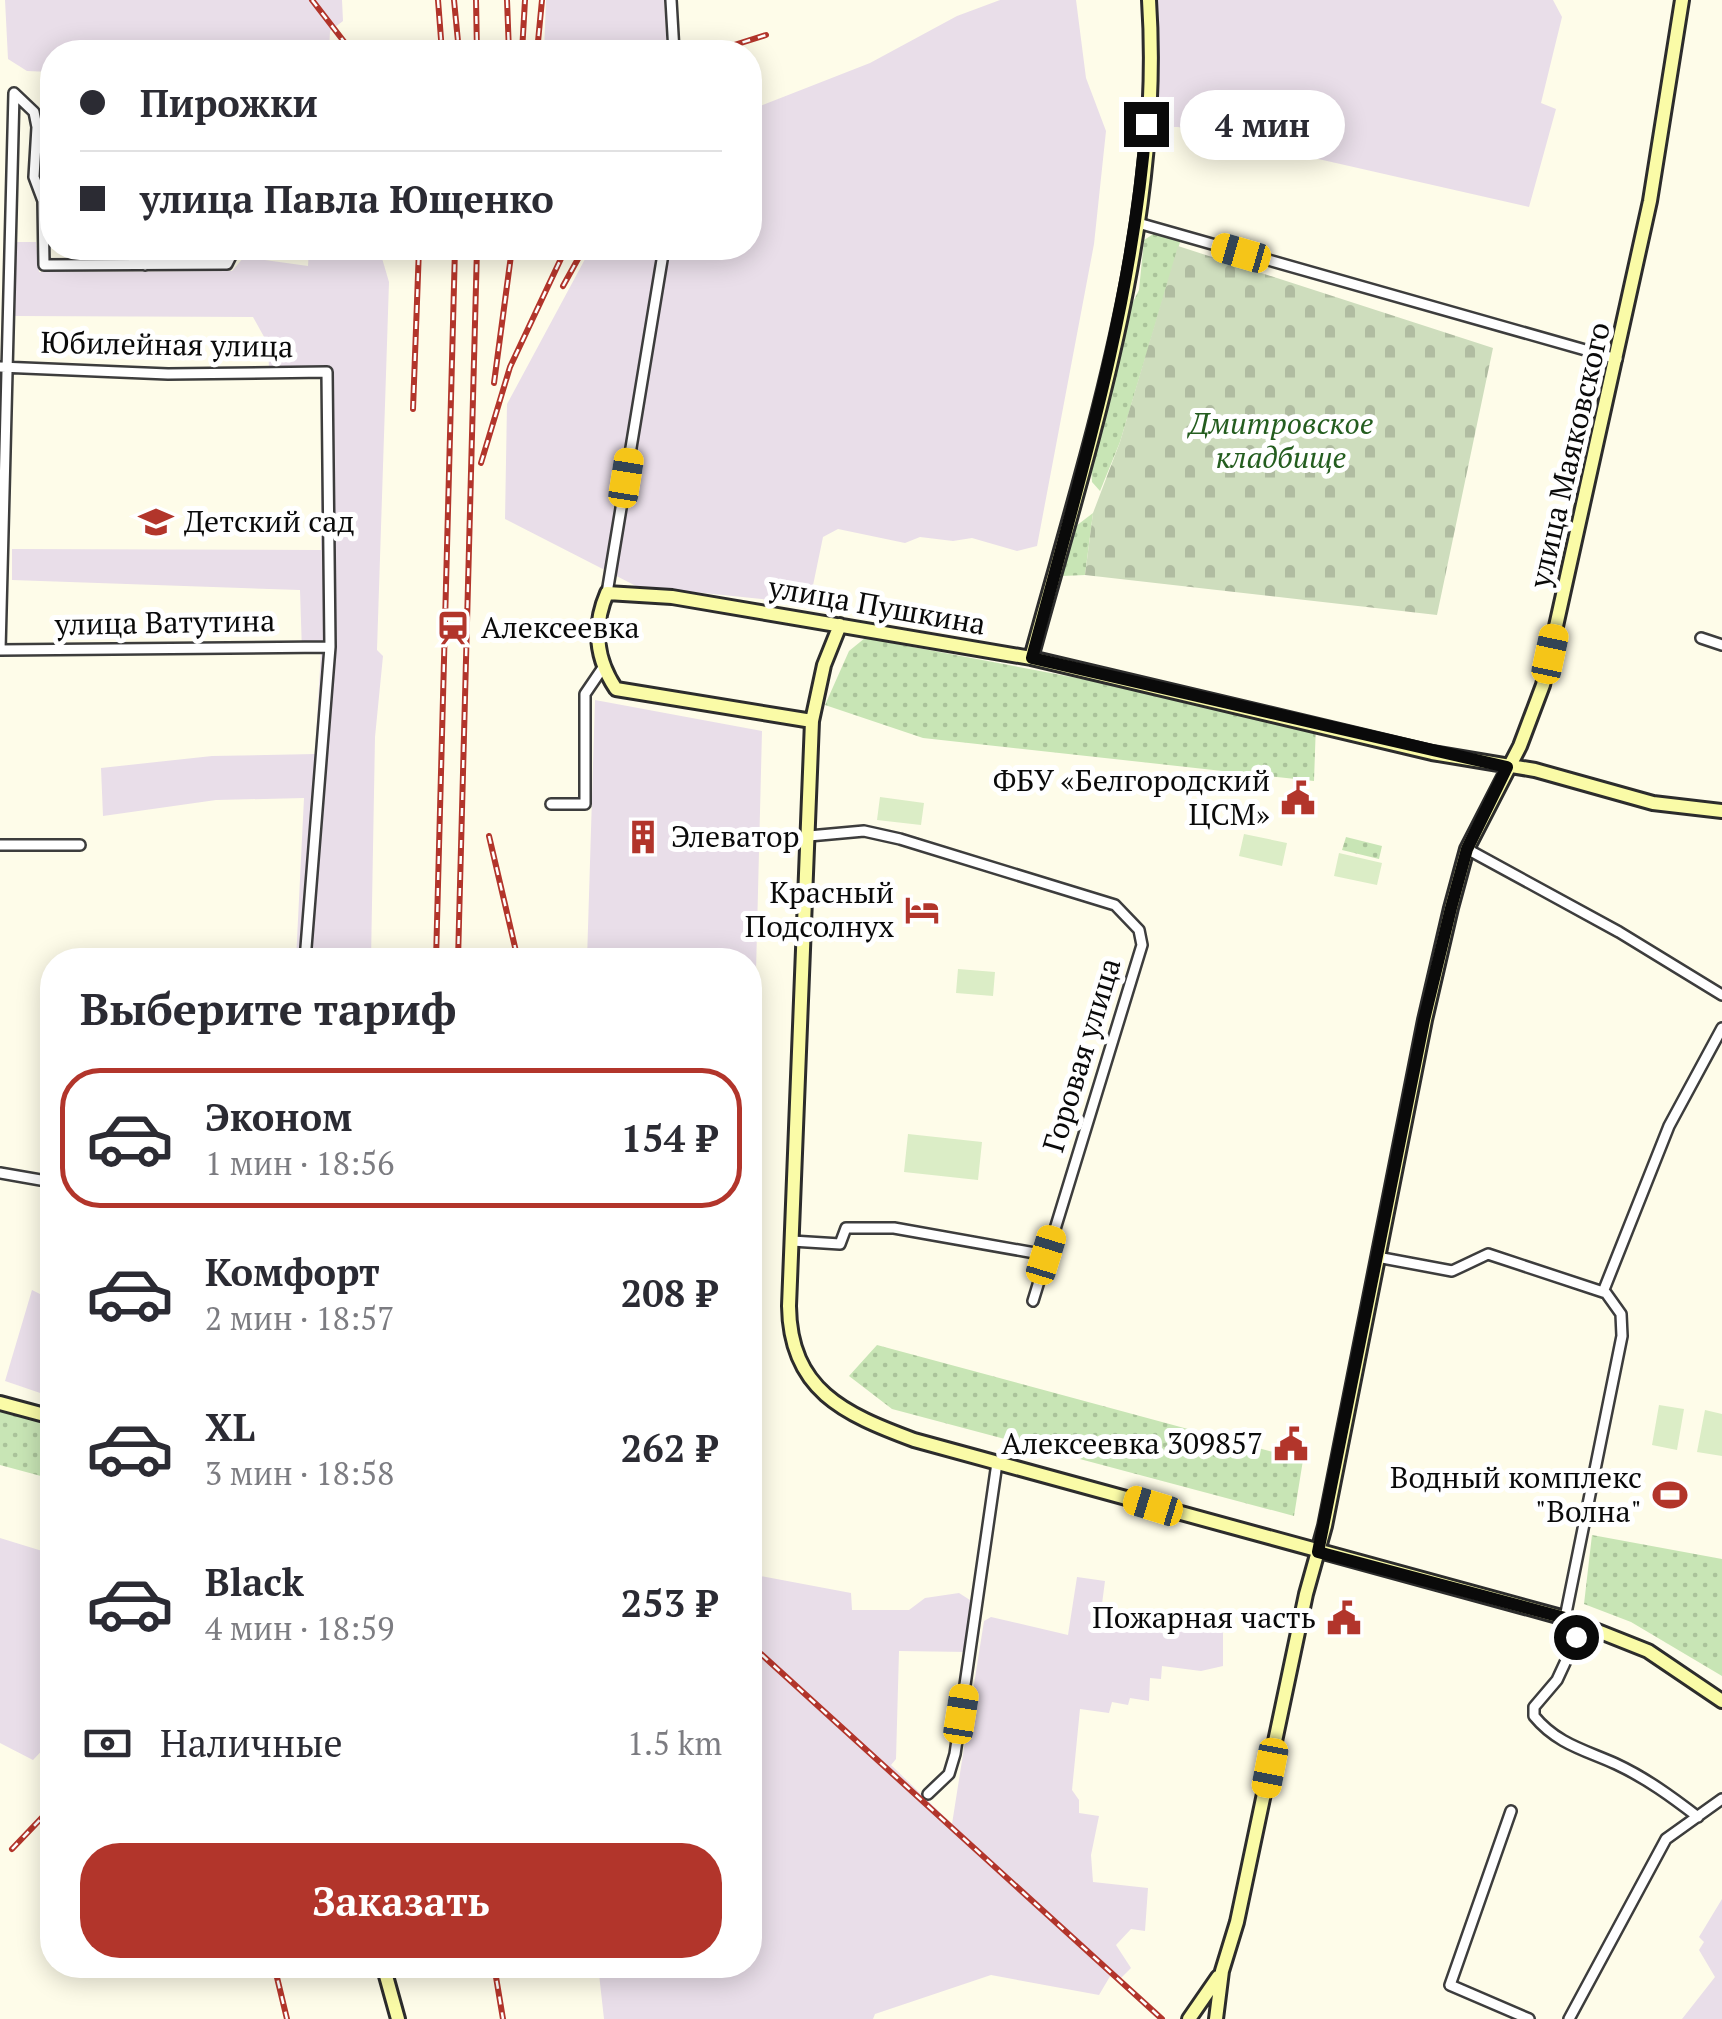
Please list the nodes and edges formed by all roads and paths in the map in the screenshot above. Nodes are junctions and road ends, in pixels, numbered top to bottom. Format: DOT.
graph roads {
  1 [pos="671,0"];
  2 [pos="1149,0"];
  3 [pos="1682,0"];
  4 [pos="673,40"];
  5 [pos="4,151"];
  6 [pos="40,188"];
  7 [pos="1138,224"];
  8 [pos="44,260"];
  9 [pos="145,260"];
  10 [pos="229,260"];
  11 [pos="662,260"];
  12 [pos="3,262"];
  13 [pos="145,265"];
  14 [pos="1618,359"];
  15 [pos="3,367"];
  16 [pos="606,594"];
  17 [pos="840,626"];
  18 [pos="1701,638"];
  19 [pos="1722,645"];
  20 [pos="330,646"];
  21 [pos="0,650"];
  22 [pos="1032,658"];
  23 [pos="602,669"];
  24 [pos="812,721"];
  25 [pos="1507,767"];
  26 [pos="551,804"];
  27 [pos="1722,811"];
  28 [pos="810,836"];
  29 [pos="80,845"];
  30 [pos="0,846"];
  31 [pos="1467,849"];
  32 [pos="306,948"];
  33 [pos="1722,995"];
  34 [pos="1722,1028"];
  35 [pos="0,1172"];
  36 [pos="40,1180"];
  37 [pos="792,1241"];
  38 [pos="1046,1255"];
  39 [pos="1378,1257"];
  40 [pos="1603,1292"];
  41 [pos="1033,1301"];
  42 [pos="0,1403"];
  43 [pos="40,1414"];
  44 [pos="996,1462"];
  45 [pos="1318,1552"];
  46 [pos="1565,1618"];
  47 [pos="1583,1624"];
  48 [pos="1722,1700"];
  49 [pos="928,1794"];
  50 [pos="1722,1799"];
  51 [pos="1511,1811"];
  52 [pos="1698,1817"];
  53 [pos="1222,1971"];
  54 [pos="387,1978"];
  55 [pos="398,2019"];
  56 [pos="1189,2019"];
  57 [pos="1216,2019"];
  58 [pos="1529,2019"];
  59 [pos="1569,2019"];
  1 -- 4 [label="street"];
  2 -- 7 [label="street"];
  3 -- 14 [label="street, улица Маяковского"];
  5 -- 6 [label="street, Юбилейная улица"];
  5 -- 12 [label="street, Юбилейная улица"];
  7 -- 14 [label="street"];
  7 -- 22 [label="street"];
  8 -- 13 [label="street"];
  9 -- 13 [label="street"];
  10 -- 13 [label="street"];
  11 -- 16 [label="street"];
  12 -- 15 [label="street, Юбилейная улица"];
  14 -- 25 [label="street, улица Маяковского"];
  15 -- 20 [label="street, Юбилейная улица"];
  15 -- 21 [label="street, Юбилейная улица"];
  16 -- 17 [label="street, улица Пушкина"];
  16 -- 23 [label="street"];
  17 -- 22 [label="street, улица Пушкина"];
  17 -- 24 [label="street"];
  18 -- 19 [label="street"];
  20 -- 21 [label="street, улица Ватутина"];
  20 -- 32 [label="street"];
  22 -- 25 [label="street, улица Пушкина"];
  23 -- 24 [label="street"];
  23 -- 26 [label="street"];
  24 -- 28 [label="street"];
  25 -- 27 [label="street, улица Пушкина"];
  25 -- 31 [label="street, улица Маяковского"];
  28 -- 37 [label="street"];
  28 -- 38 [label="street, Горовая улица"];
  29 -- 30 [label="street"];
  31 -- 33 [label="street"];
  31 -- 39 [label="street, улица Маяковского"];
  34 -- 40 [label="street"];
  35 -- 36 [label="street"];
  37 -- 38 [label="street"];
  37 -- 44 [label="street"];
  38 -- 41 [label="street, Горовая улица"];
  39 -- 40 [label="street"];
  39 -- 45 [label="street, улица Маяковского"];
  40 -- 46 [label="street"];
  42 -- 43 [label="street"];
  44 -- 45 [label="street"];
  44 -- 49 [label="street"];
  45 -- 46 [label="street"];
  45 -- 53 [label="street, улица Маяковского"];
  46 -- 47 [label="street"];
  47 -- 48 [label="street"];
  47 -- 52 [label="street"];
  50 -- 52 [label="street"];
  51 -- 58 [label="street"];
  52 -- 59 [label="street"];
  53 -- 56 [label="street"];
  53 -- 57 [label="street, улица Маяковского"];
  54 -- 55 [label="street"];
}
